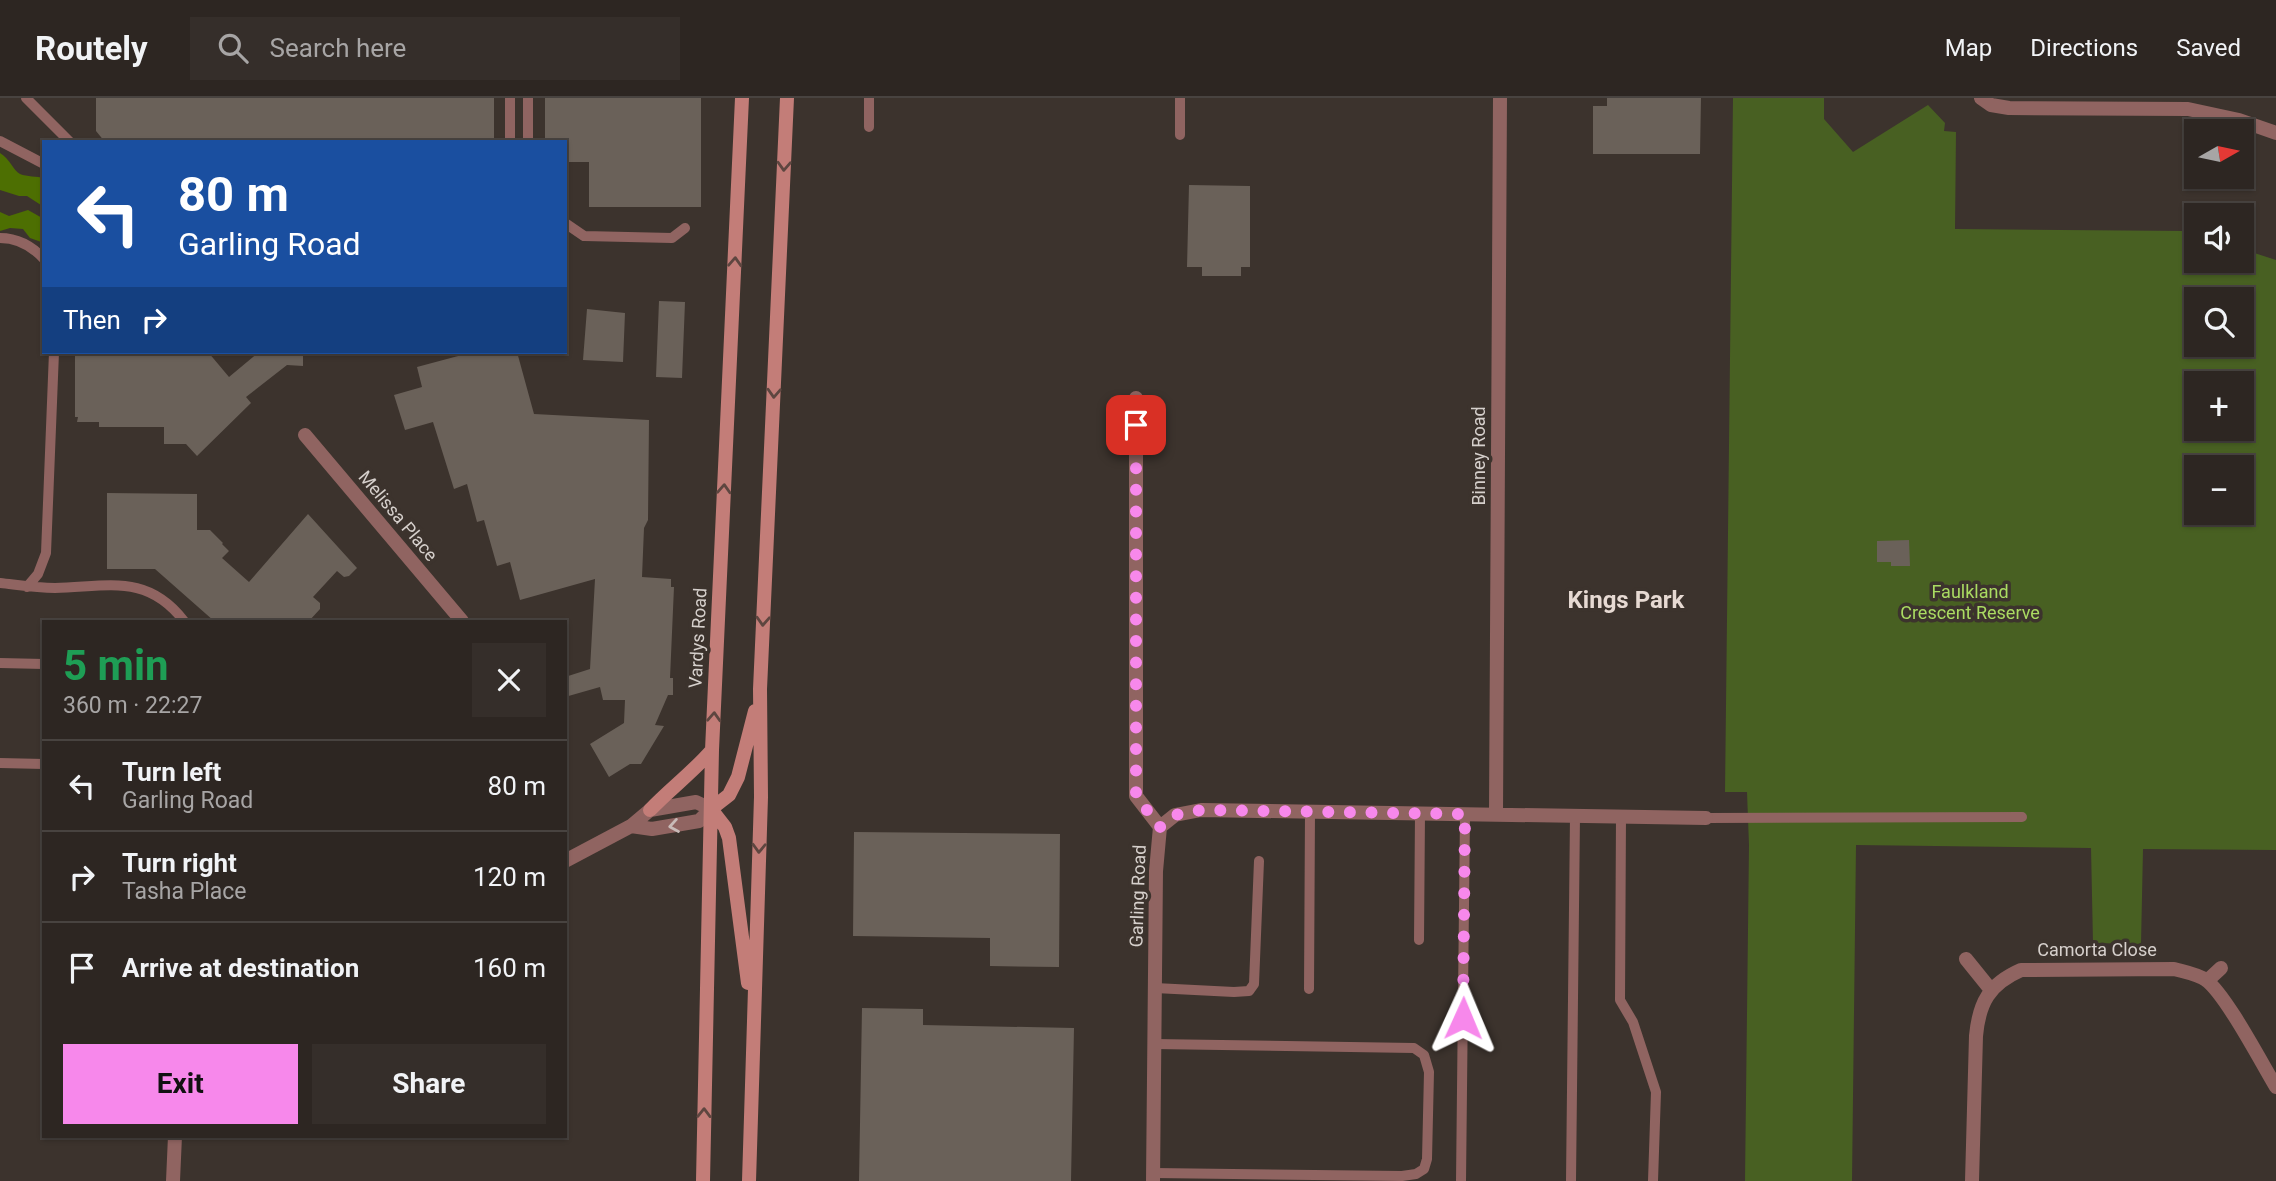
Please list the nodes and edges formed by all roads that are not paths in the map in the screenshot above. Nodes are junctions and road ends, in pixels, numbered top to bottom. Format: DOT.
graph roads {
  1 [pos="26,98"];
  2 [pos="510,98"];
  3 [pos="528,98"];
  4 [pos="742,98"];
  5 [pos="787,98"];
  6 [pos="869,98"];
  7 [pos="1180,98"];
  8 [pos="1500,98"];
  9 [pos="1980,98"];
  10 [pos="2188,103"];
  11 [pos="869,127"];
  12 [pos="2276,133"];
  13 [pos="1180,135"];
  14 [pos="68,140"];
  15 [pos="510,140"];
  16 [pos="528,140"];
  17 [pos="0,141"];
  18 [pos="42,163"];
  19 [pos="567,224"];
  20 [pos="685,228"];
  21 [pos="0,238"];
  22 [pos="42,257"];
  23 [pos="54,354"];
  24 [pos="1136,398"];
  25 [pos="305,435"];
  26 [pos="0,583"];
  27 [pos="27,587"];
  28 [pos="183,620"];
  29 [pos="461,620"];
  30 [pos="0,663"];
  31 [pos="42,664"];
  32 [pos="760,689"];
  33 [pos="712,750"];
  34 [pos="0,764"];
  35 [pos="42,764"];
  36 [pos="711,809"];
  37 [pos="650,810"];
  38 [pos="1310,811"];
  39 [pos="1420,813"];
  40 [pos="1465,814"];
  41 [pos="1496,814"];
  42 [pos="1575,816"];
  43 [pos="1620,816"];
  44 [pos="2022,817"];
  45 [pos="1706,818"];
  46 [pos="631,826"];
  47 [pos="1160,827"];
  48 [pos="567,860"];
  49 [pos="1259,861"];
  50 [pos="1419,940"];
  51 [pos="1966,958"];
  52 [pos="2221,968"];
  53 [pos="2207,981"];
  54 [pos="1155,988"];
  55 [pos="1309,989"];
  56 [pos="1991,990"];
  57 [pos="753,1028"];
  58 [pos="1154,1044"];
  59 [pos="2276,1087"];
  60 [pos="175,1138"];
  61 [pos="1154,1177"];
  62 [pos="173,1181"];
  63 [pos="703,1181"];
  64 [pos="749,1181"];
  65 [pos="1461,1181"];
  66 [pos="1570,1181"];
  67 [pos="1653,1181"];
  68 [pos="1972,1181"];
  1 -- 14 [label="lane"];
  2 -- 15 [label="lane"];
  3 -- 16 [label="lane"];
  33 -- 4 [label="main road, Vardys Road, one-way"];
  5 -- 32 [label="main road, one-way"];
  6 -- 11 [label="lane"];
  7 -- 13 [label="lane"];
  8 -- 41 [label="street, Binney Road"];
  9 -- 10 [label="street"];
  10 -- 12 [label="street"];
  17 -- 18 [label="lane"];
  19 -- 20 [label="lane"];
  21 -- 22 [label="lane"];
  23 -- 27 [label="lane"];
  24 -- 47 [label="street"];
  25 -- 29 [label="street, Melissa Place"];
  26 -- 27 [label="lane"];
  27 -- 28 [label="lane"];
  30 -- 31 [label="lane"];
  32 -- 36 [label="main road"];
  32 -- 57 [label="main road, one-way"];
  33 -- 36 [label="main road, Vardys Road"];
  33 -- 37 [label="main road"];
  34 -- 35 [label="lane"];
  36 -- 37 [label="street"];
  36 -- 46 [label="street, one-way"];
  36 -- 57 [label="main road"];
  63 -- 36 [label="main road, Vardys Road, one-way"];
  37 -- 46 [label="street"];
  38 -- 39 [label="street, Garling Road"];
  38 -- 47 [label="street, Garling Road"];
  38 -- 55 [label="lane"];
  39 -- 40 [label="street, Garling Road"];
  39 -- 50 [label="lane"];
  40 -- 41 [label="street, Garling Road"];
  40 -- 65 [label="lane"];
  41 -- 42 [label="street, Garling Road"];
  42 -- 43 [label="street, Garling Road"];
  42 -- 66 [label="lane"];
  43 -- 45 [label="street, Garling Road"];
  43 -- 67 [label="lane"];
  44 -- 45 [label="lane"];
  46 -- 48 [label="street"];
  47 -- 54 [label="street, Garling Road"];
  49 -- 54 [label="lane"];
  51 -- 56 [label="street"];
  52 -- 53 [label="street"];
  53 -- 56 [label="street, Camorta Close"];
  53 -- 59 [label="street"];
  54 -- 58 [label="street, Garling Road"];
  56 -- 68 [label="street"];
  57 -- 64 [label="main road"];
  58 -- 61 [label="street, Garling Road"];
  58 -- 61 [label="lane"];
  60 -- 62 [label="street"];
}
